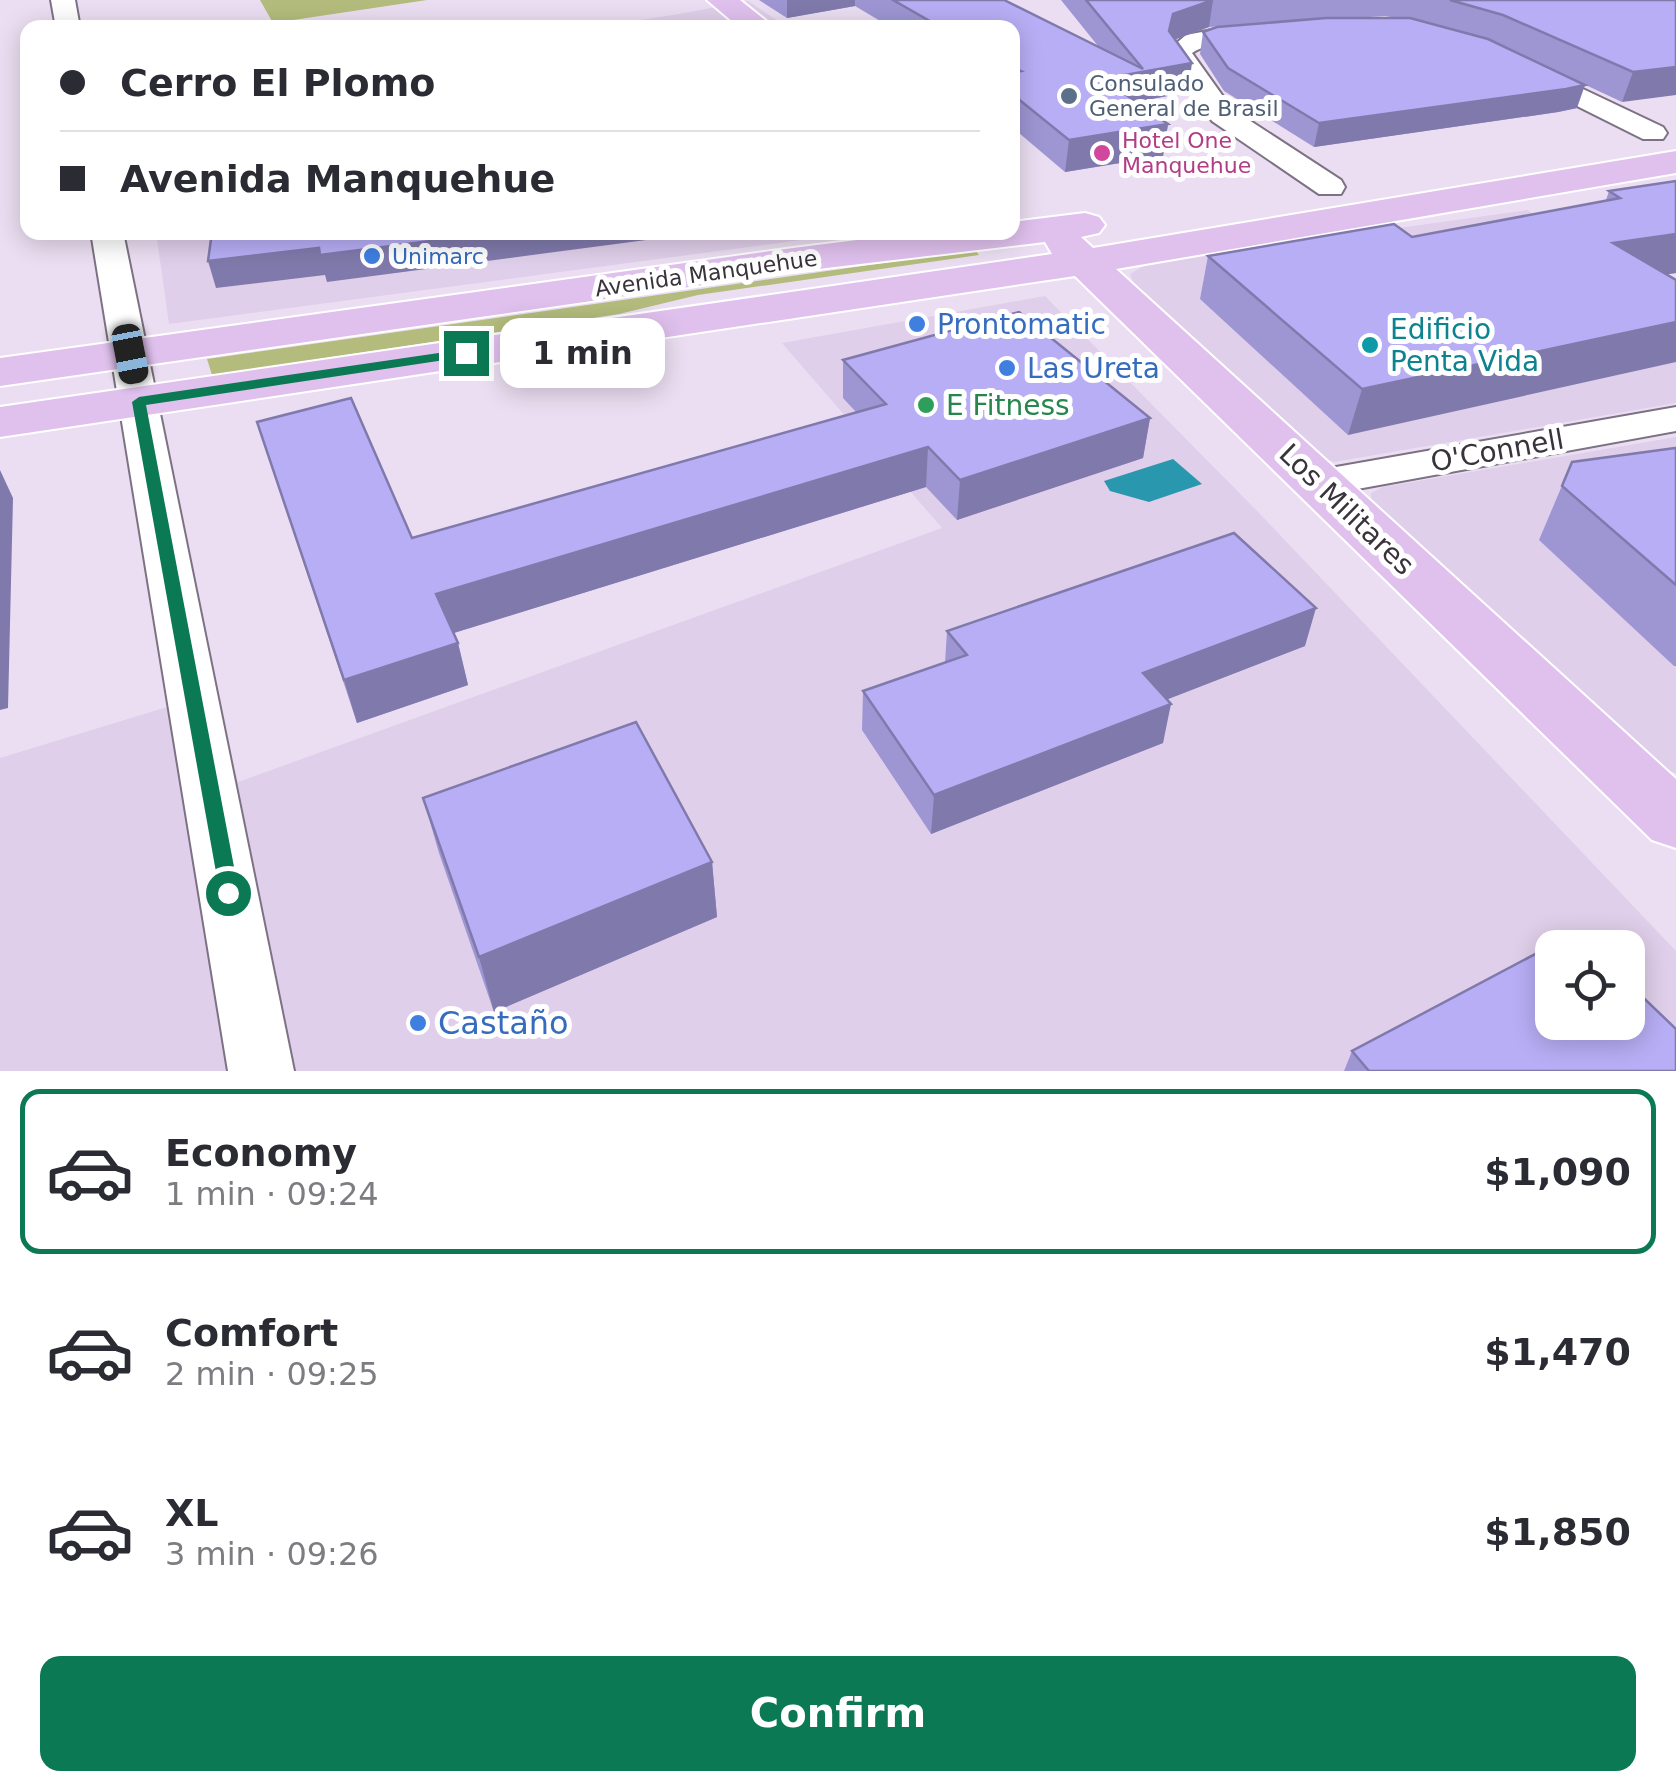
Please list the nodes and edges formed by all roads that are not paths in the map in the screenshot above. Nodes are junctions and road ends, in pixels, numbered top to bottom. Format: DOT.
graph roads {
  1 [pos="721,0"];
  2 [pos="749,20"];
  3 [pos="1282,33"];
  4 [pos="1507,60"];
  5 [pos="1670,139"];
  6 [pos="1676,176"];
  7 [pos="1546,184"];
  8 [pos="1330,187"];
  9 [pos="1020,209"];
  10 [pos="1049,230"];
  11 [pos="1020,233"];
  12 [pos="108,240"];
  13 [pos="964,240"];
  14 [pos="1085,262"];
  15 [pos="0,372"];
  16 [pos="134,378"];
  17 [pos="1676,419"];
  18 [pos="0,422"];
  19 [pos="1319,483"];
  20 [pos="1673,816"];
  21 [pos="261,1071"];
  1 -- 2 [label="main road"];
  3 -- 8 [label="street"];
  4 -- 5 [label="street"];
  5 -- 7 [label="main road, Avenida Manquehue"];
  5 -- 8 [label="main road, Avenida Manquehue"];
  6 -- 7 [label="main road, Avenida Manquehue"];
  7 -- 14 [label="main road, Avenida Manquehue"];
  8 -- 10 [label="main road, Avenida Manquehue"];
  9 -- 10 [label="main road, Los Militares"];
  10 -- 11 [label="main road, Avenida Manquehue"];
  10 -- 14 [label="main road, Los Militares"];
  12 -- 16 [label="street"];
  13 -- 16 [label="main road, Avenida Manquehue"];
  14 -- 16 [label="main road, Avenida Manquehue"];
  14 -- 19 [label="main road, Los Militares"];
  15 -- 16 [label="main road, Avenida Manquehue"];
  16 -- 18 [label="main road, Avenida Manquehue"];
  16 -- 21 [label="street"];
  17 -- 19 [label="street, O'Connell"];
  19 -- 20 [label="main road, Los Militares"];
}
